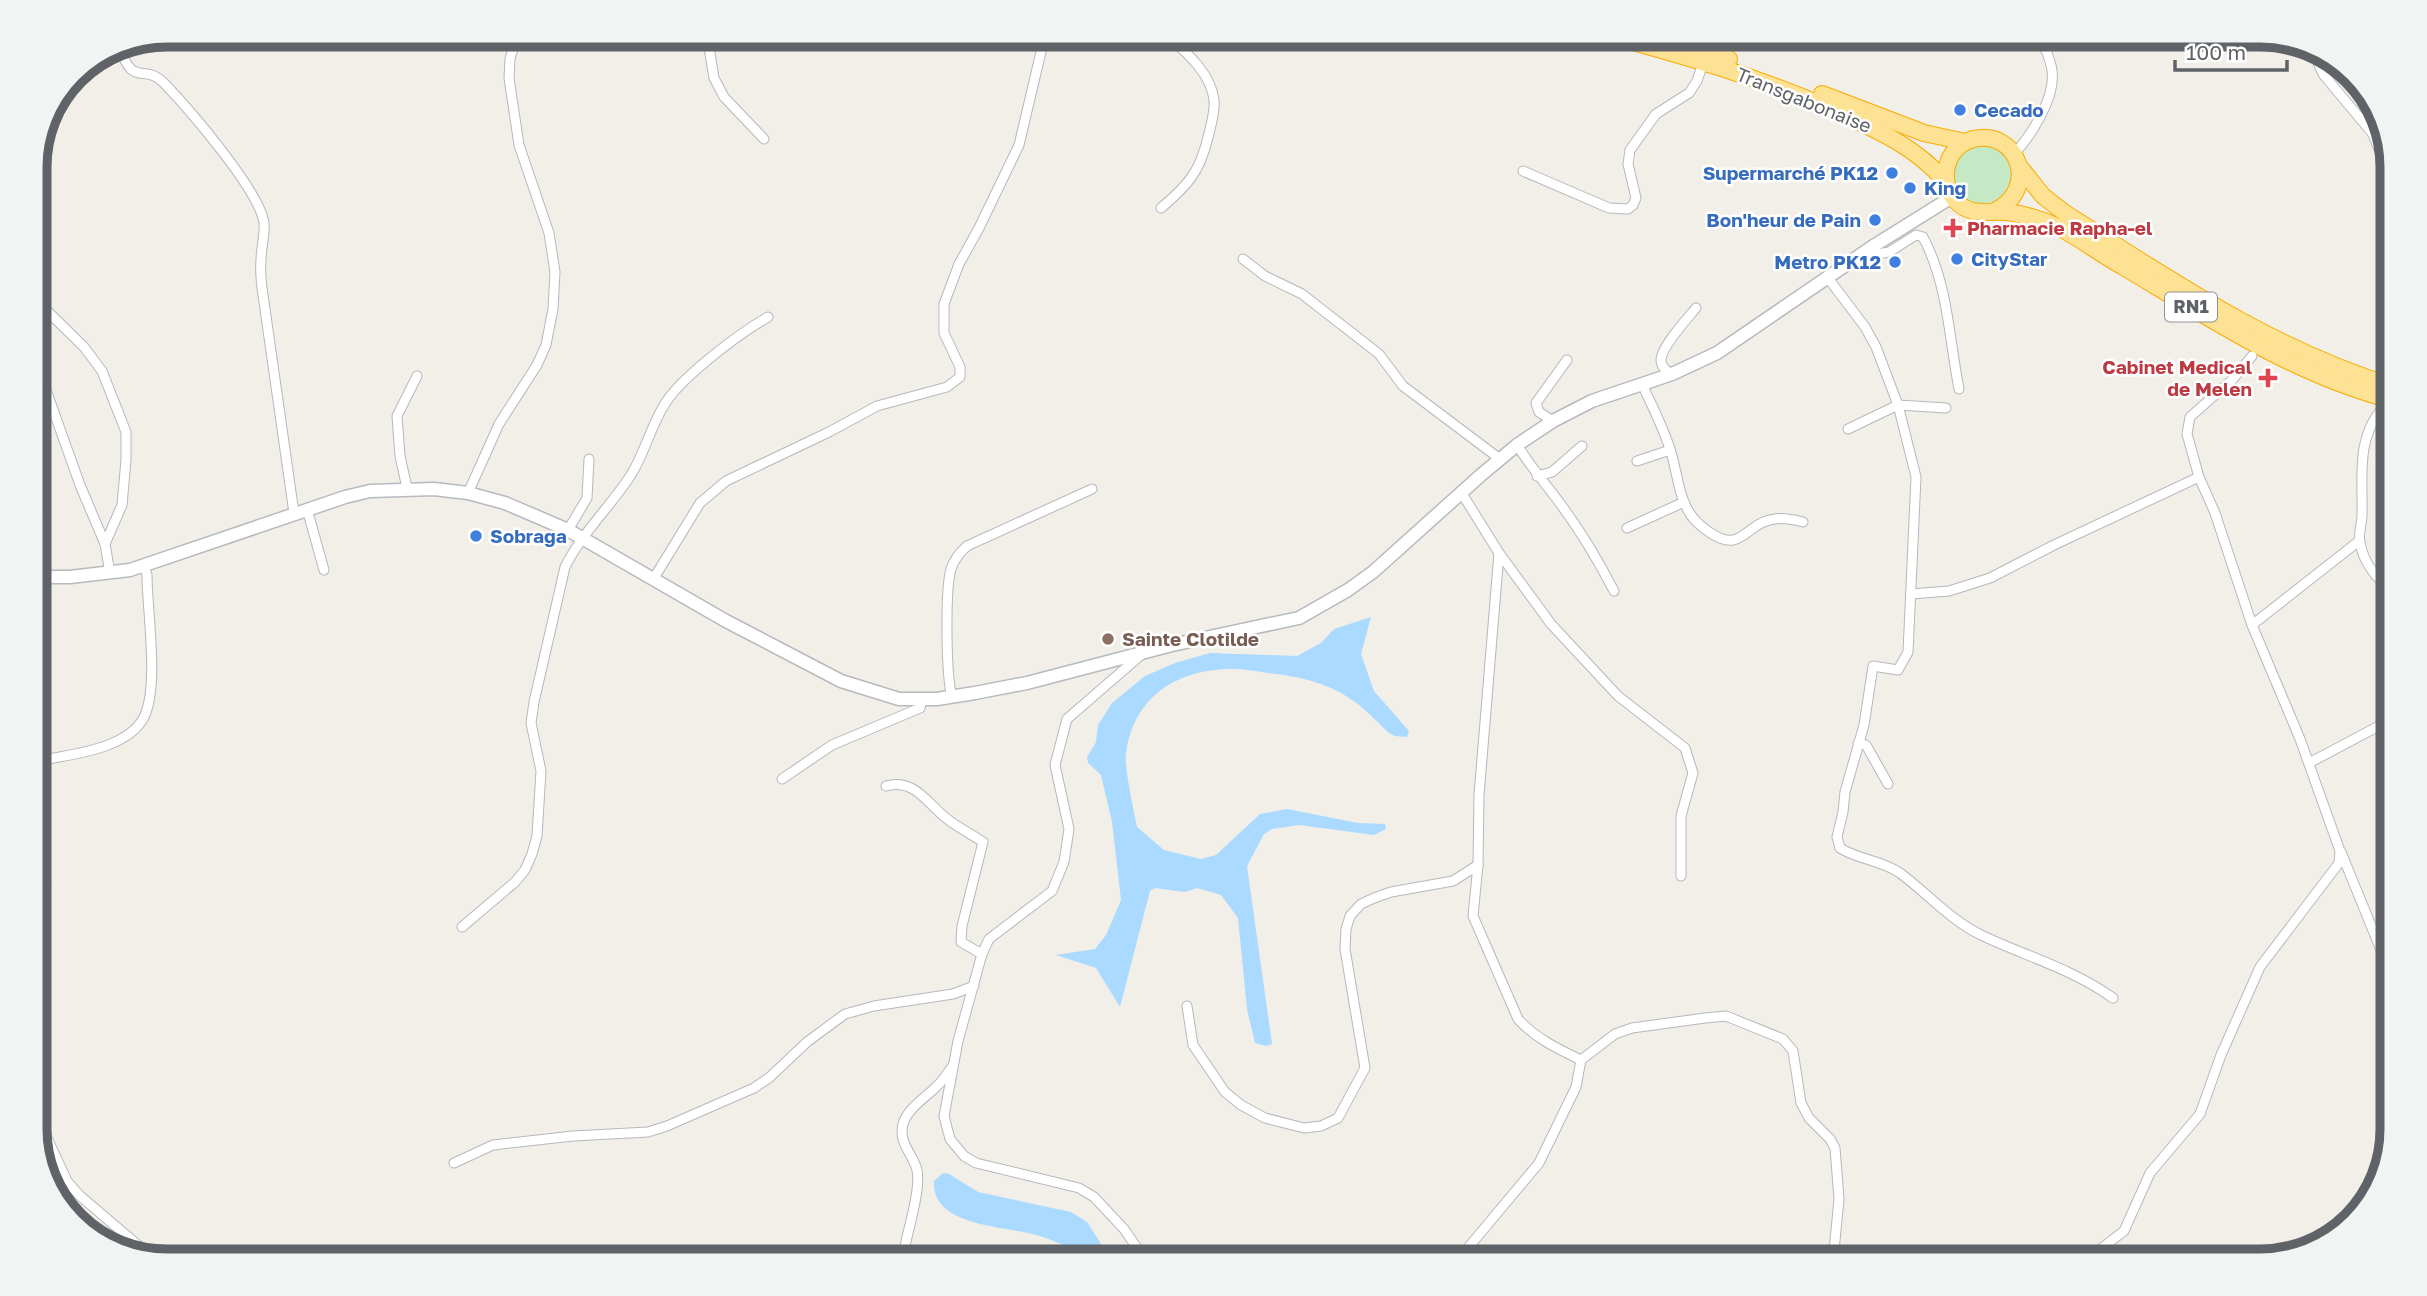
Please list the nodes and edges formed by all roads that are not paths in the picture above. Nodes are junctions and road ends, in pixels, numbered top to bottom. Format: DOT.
graph roads {
  1 [pos="514,47"];
  2 [pos="709,47"];
  3 [pos="1042,47"];
  4 [pos="1180,47"];
  5 [pos="1650,47"];
  6 [pos="1690,47"];
  7 [pos="2044,47"];
  8 [pos="123,56"];
  9 [pos="1703,62"];
  10 [pos="2318,63"];
  11 [pos="764,139"];
  12 [pos="1965,142"];
  13 [pos="2377,144"];
  14 [pos="2017,160"];
  15 [pos="1523,171"];
  16 [pos="1949,189"];
  17 [pos="1161,208"];
  18 [pos="1993,212"];
  19 [pos="1858,257"];
  20 [pos="1243,259"];
  21 [pos="1828,278"];
  22 [pos="1696,308"];
  23 [pos="48,312"];
  24 [pos="768,317"];
  25 [pos="2252,356"];
  26 [pos="1567,360"];
  27 [pos="1672,374"];
  28 [pos="417,376"];
  29 [pos="2379,378"];
  30 [pos="1642,384"];
  31 [pos="1959,389"];
  32 [pos="48,395"];
  33 [pos="2379,402"];
  34 [pos="1898,405"];
  35 [pos="1946,408"];
  36 [pos="2379,414"];
  37 [pos="1553,421"];
  38 [pos="1848,429"];
  39 [pos="1517,445"];
  40 [pos="1582,446"];
  41 [pos="1670,450"];
  42 [pos="589,459"];
  43 [pos="1500,459"];
  44 [pos="1637,461"];
  45 [pos="1536,476"];
  46 [pos="2199,477"];
  47 [pos="407,488"];
  48 [pos="1092,489"];
  49 [pos="1461,492"];
  50 [pos="468,493"];
  51 [pos="1684,502"];
  52 [pos="307,509"];
  53 [pos="294,513"];
  54 [pos="1803,522"];
  55 [pos="1627,528"];
  56 [pos="568,530"];
  57 [pos="583,538"];
  58 [pos="2359,541"];
  59 [pos="105,544"];
  60 [pos="1499,553"];
  61 [pos="144,566"];
  62 [pos="324,570"];
  63 [pos="110,573"];
  64 [pos="48,576"];
  65 [pos="654,578"];
  66 [pos="2379,580"];
  67 [pos="1614,591"];
  68 [pos="1911,594"];
  69 [pos="2252,625"];
  70 [pos="1143,653"];
  71 [pos="952,697"];
  72 [pos="922,699"];
  73 [pos="2380,726"];
  74 [pos="1858,743"];
  75 [pos="48,759"];
  76 [pos="2309,763"];
  77 [pos="782,779"];
  78 [pos="1888,784"];
  79 [pos="887,786"];
  80 [pos="2340,851"];
  81 [pos="1478,865"];
  82 [pos="1681,876"];
  83 [pos="462,927"];
  84 [pos="2380,947"];
  85 [pos="982,954"];
  86 [pos="974,986"];
  87 [pos="2113,999"];
  88 [pos="1186,1006"];
  89 [pos="1580,1060"];
  90 [pos="953,1064"];
  91 [pos="49,1142"];
  92 [pos="454,1163"];
  93 [pos="138,1245"];
  94 [pos="904,1249"];
  95 [pos="1138,1249"];
  96 [pos="1467,1249"];
  97 [pos="1834,1249"];
  98 [pos="2101,1249"];
  1 -- 50 [label="street"];
  2 -- 11 [label="street"];
  3 -- 65 [label="street"];
  4 -- 17 [label="street"];
  5 -- 9 [label="highway, Transgabonaise"];
  6 -- 12 [label="highway, Transgabonaise"];
  7 -- 14 [label="street"];
  8 -- 53 [label="street"];
  9 -- 15 [label="street"];
  9 -- 16 [label="highway, Transgabonaise"];
  10 -- 13 [label="street"];
  12 -- 14 [label="highway"];
  12 -- 16 [label="highway"];
  14 -- 18 [label="highway"];
  14 -- 29 [label="highway, RN1"];
  16 -- 18 [label="highway"];
  16 -- 19 [label="street"];
  18 -- 33 [label="highway, RN1"];
  19 -- 21 [label="street"];
  19 -- 31 [label="street"];
  20 -- 43 [label="street"];
  21 -- 27 [label="street"];
  21 -- 34 [label="street"];
  22 -- 27 [label="street"];
  23 -- 59 [label="street"];
  24 -- 57 [label="street"];
  25 -- 46 [label="street"];
  26 -- 37 [label="street"];
  27 -- 30 [label="street"];
  28 -- 47 [label="street"];
  30 -- 37 [label="street"];
  30 -- 41 [label="street"];
  32 -- 59 [label="street"];
  34 -- 35 [label="street"];
  34 -- 38 [label="street"];
  34 -- 68 [label="street"];
  36 -- 58 [label="street"];
  37 -- 39 [label="street"];
  39 -- 43 [label="street"];
  39 -- 45 [label="street"];
  40 -- 45 [label="street"];
  41 -- 44 [label="street"];
  41 -- 51 [label="street"];
  42 -- 56 [label="street"];
  43 -- 49 [label="street"];
  45 -- 67 [label="street"];
  46 -- 68 [label="street"];
  46 -- 69 [label="street"];
  47 -- 50 [label="street"];
  47 -- 52 [label="street"];
  48 -- 71 [label="street"];
  49 -- 60 [label="street"];
  49 -- 70 [label="street"];
  50 -- 56 [label="street"];
  51 -- 54 [label="street"];
  51 -- 55 [label="street"];
  52 -- 53 [label="street"];
  52 -- 62 [label="street"];
  53 -- 61 [label="street"];
  56 -- 57 [label="street"];
  57 -- 65 [label="street"];
  57 -- 83 [label="street"];
  58 -- 66 [label="street"];
  58 -- 69 [label="street"];
  59 -- 63 [label="street"];
  60 -- 81 [label="street"];
  60 -- 82 [label="street"];
  61 -- 63 [label="street"];
  61 -- 75 [label="street"];
  63 -- 64 [label="street"];
  65 -- 72 [label="street"];
  68 -- 74 [label="street"];
  69 -- 76 [label="street"];
  70 -- 71 [label="street"];
  70 -- 85 [label="street"];
  71 -- 72 [label="street"];
  72 -- 77 [label="street"];
  73 -- 76 [label="street"];
  74 -- 78 [label="street"];
  74 -- 87 [label="street"];
  76 -- 80 [label="street"];
  79 -- 85 [label="street"];
  80 -- 84 [label="street"];
  80 -- 98 [label="street"];
  81 -- 88 [label="street"];
  81 -- 89 [label="street"];
  85 -- 86 [label="street"];
  86 -- 90 [label="street"];
  86 -- 92 [label="street"];
  89 -- 96 [label="street"];
  89 -- 97 [label="street"];
  90 -- 94 [label="street"];
  90 -- 95 [label="street"];
  91 -- 93 [label="street"];
}
